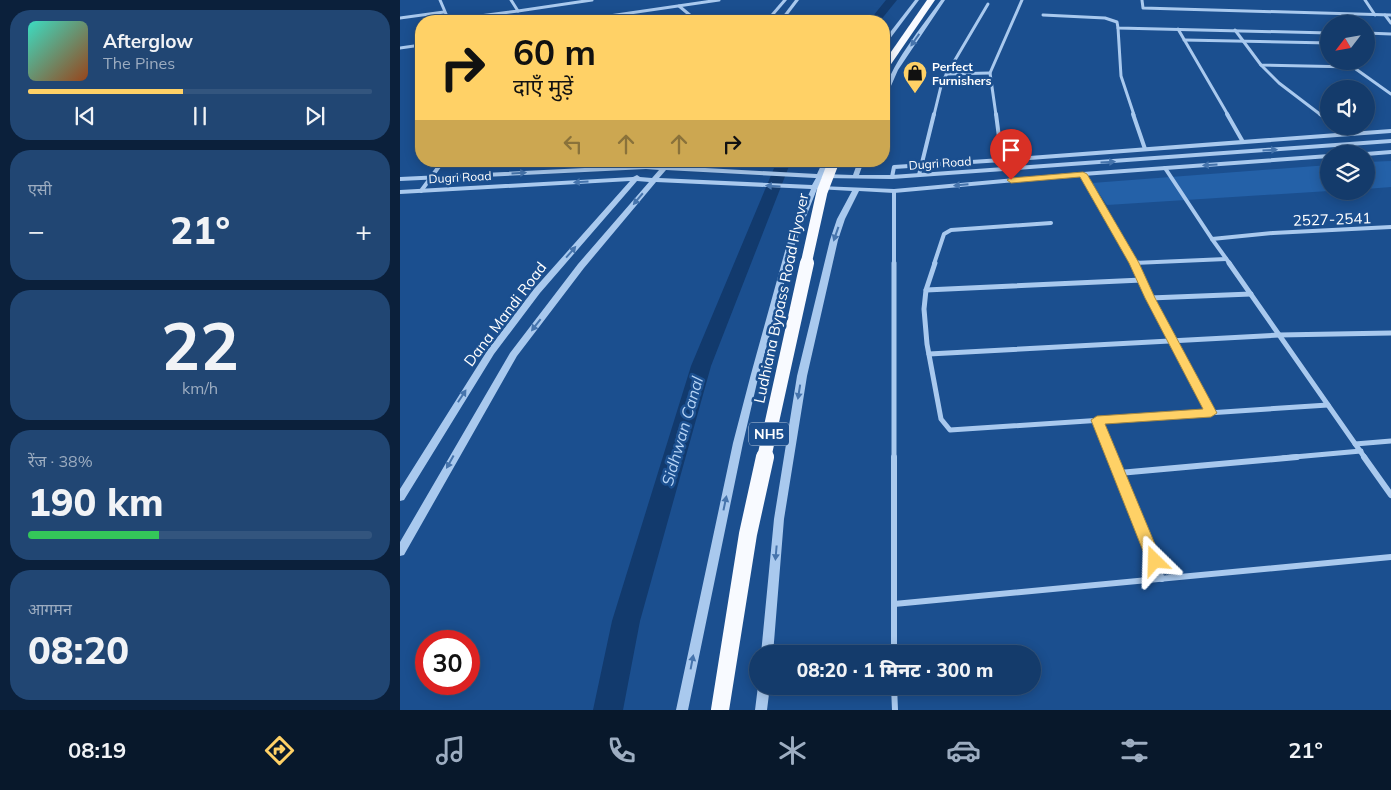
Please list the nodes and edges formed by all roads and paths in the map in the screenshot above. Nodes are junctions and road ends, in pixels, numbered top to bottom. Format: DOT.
graph roads {
  1 [pos="440,0"];
  2 [pos="511,0"];
  3 [pos="592,0"];
  4 [pos="719,0"];
  5 [pos="785,0"];
  6 [pos="792,0"];
  7 [pos="797,0"];
  8 [pos="916,0"];
  9 [pos="931,0"];
  10 [pos="943,0"];
  11 [pos="1022,0"];
  12 [pos="1142,0"];
  13 [pos="1365,0"];
  14 [pos="570,2"];
  15 [pos="988,4"];
  16 [pos="679,6"];
  17 [pos="518,11"];
  18 [pos="444,12"];
  19 [pos="422,15"];
  20 [pos="446,15"];
  21 [pos="490,15"];
  22 [pos="617,15"];
  23 [pos="689,15"];
  24 [pos="772,15"];
  25 [pos="786,15"];
  26 [pos="1043,15"];
  27 [pos="1375,15"];
  28 [pos="1385,15"];
  29 [pos="1391,15"];
  30 [pos="415,16"];
  31 [pos="400,18"];
  32 [pos="1391,23"];
  33 [pos="1118,28"];
  34 [pos="1178,29"];
  35 [pos="1235,30"];
  36 [pos="1320,32"];
  37 [pos="1375,34"];
  38 [pos="1391,34"];
  39 [pos="890,36"];
  40 [pos="1184,40"];
  41 [pos="1243,42"];
  42 [pos="1320,43"];
  43 [pos="415,46"];
  44 [pos="400,48"];
  45 [pos="890,59"];
  46 [pos="1261,65"];
  47 [pos="990,73"];
  48 [pos="946,74"];
  49 [pos="890,83"];
  50 [pos="1391,94"];
  51 [pos="1320,114"];
  52 [pos="1391,131"];
  53 [pos="1375,132"];
  54 [pos="1333,135"];
  55 [pos="1391,141"];
  56 [pos="1243,142"];
  57 [pos="1145,149"];
  58 [pos="1391,152"];
  59 [pos="1375,153"];
  60 [pos="1320,157"];
  61 [pos="1002,160"];
  62 [pos="922,165"];
  63 [pos="438,167"];
  64 [pos="602,167"];
  65 [pos="646,167"];
  66 [pos="665,167"];
  67 [pos="694,167"];
  68 [pos="823,167"];
  69 [pos="832,167"];
  70 [pos="858,167"];
  71 [pos="1165,168"];
  72 [pos="1083,174"];
  73 [pos="919,175"];
  74 [pos="818,176"];
  75 [pos="854,177"];
  76 [pos="892,177"];
  77 [pos="430,178"];
  78 [pos="400,179"];
  79 [pos="635,179"];
  80 [pos="654,180"];
  81 [pos="813,188"];
  82 [pos="856,190"];
  83 [pos="421,191"];
  84 [pos="894,191"];
  85 [pos="400,192"];
  86 [pos="1051,223"];
  87 [pos="1391,228"];
  88 [pos="1212,239"];
  89 [pos="1226,259"];
  90 [pos="1134,263"];
  91 [pos="1142,280"];
  92 [pos="926,290"];
  93 [pos="1251,294"];
  94 [pos="1150,298"];
  95 [pos="1391,333"];
  96 [pos="1279,335"];
  97 [pos="1173,340"];
  98 [pos="929,354"];
  99 [pos="1328,404"];
  100 [pos="1211,413"];
  101 [pos="1097,420"];
  102 [pos="1391,441"];
  103 [pos="1355,444"];
  104 [pos="1361,451"];
  105 [pos="1119,473"];
  106 [pos="1391,495"];
  107 [pos="400,497"];
  108 [pos="400,552"];
  109 [pos="1391,557"];
  110 [pos="1162,579"];
  111 [pos="894,604"];
  112 [pos="768,645"];
  113 [pos="894,645"];
  114 [pos="763,695"];
  115 [pos="894,695"];
  116 [pos="682,710"];
  117 [pos="720,710"];
  118 [pos="761,710"];
  119 [pos="895,710"];
  1 -- 18 [label="street"];
  2 -- 17 [label="street"];
  3 -- 14 [label="street"];
  4 -- 16 [label="street"];
  5 -- 24 [label="street"];
  6 -- 7 [label="street"];
  7 -- 25 [label="street"];
  8 -- 39 [label="street"];
  9 -- 45 [label="highway"];
  10 -- 49 [label="street, one-way"];
  11 -- 47 [label="street"];
  12 -- 27 [label="street"];
  13 -- 27 [label="street"];
  14 -- 17 [label="street"];
  15 -- 48 [label="street"];
  16 -- 22 [label="street"];
  16 -- 23 [label="street"];
  17 -- 21 [label="street"];
  18 -- 19 [label="street"];
  18 -- 20 [label="street"];
  26 -- 33 [label="street"];
  27 -- 28 [label="street"];
  28 -- 29 [label="street"];
  28 -- 32 [label="street"];
  30 -- 31 [label="street"];
  33 -- 34 [label="street"];
  33 -- 57 [label="street"];
  34 -- 35 [label="street"];
  34 -- 40 [label="street"];
  35 -- 36 [label="street"];
  35 -- 41 [label="street"];
  37 -- 38 [label="street"];
  40 -- 41 [label="street"];
  40 -- 56 [label="street"];
  41 -- 42 [label="street"];
  41 -- 46 [label="street"];
  43 -- 44 [label="street"];
  46 -- 50 [label="street"];
  46 -- 51 [label="street"];
  47 -- 48 [label="street"];
  47 -- 61 [label="street"];
  48 -- 62 [label="street"];
  52 -- 53 [label="street"];
  54 -- 56 [label="street"];
  73 -- 55 [label="street, Dugri Road, one-way"];
  56 -- 57 [label="street"];
  57 -- 61 [label="street"];
  58 -- 59 [label="street"];
  60 -- 71 [label="street, Dugri Road, one-way"];
  61 -- 62 [label="street"];
  62 -- 73 [label="street"];
  62 -- 76 [label="street"];
  63 -- 77 [label="street"];
  77 -- 64 [label="street, Dugri Road, one-way"];
  65 -- 79 [label="street, Dana Mandi Road"];
  66 -- 80 [label="street"];
  67 -- 74 [label="street, Dugri Road"];
  68 -- 74 [label="street"];
  69 -- 117 [label="highway, Ludhiana Bypass Road Flyover / NH5, bridge"];
  70 -- 75 [label="street"];
  71 -- 72 [label="street, Dugri Road"];
  71 -- 88 [label="street"];
  72 -- 84 [label="street, Dugri Road, one-way"];
  72 -- 90 [label="street"];
  73 -- 76 [label="street, Dugri Road"];
  74 -- 75 [label="street, Dugri Road"];
  74 -- 81 [label="street"];
  75 -- 76 [label="street, Dugri Road"];
  77 -- 78 [label="street, Dugri Road"];
  77 -- 83 [label="street"];
  79 -- 80 [label="street, Dugri Road"];
  79 -- 83 [label="street, Dugri Road, one-way"];
  107 -- 79 [label="street, Dana Mandi Road, one-way"];
  81 -- 80 [label="street, Dugri Road, one-way"];
  80 -- 108 [label="street, one-way"];
  81 -- 82 [label="street, Dugri Road"];
  116 -- 81 [label="street, one-way"];
  82 -- 84 [label="street, Dugri Road"];
  82 -- 112 [label="street, one-way"];
  83 -- 85 [label="street, Dugri Road"];
  84 -- 111 [label="street"];
  86 -- 92 [label="street"];
  87 -- 88 [label="street, 2527-2541"];
  88 -- 89 [label="street"];
  89 -- 90 [label="street"];
  89 -- 93 [label="street"];
  90 -- 91 [label="street"];
  91 -- 92 [label="street"];
  91 -- 94 [label="street"];
  92 -- 98 [label="street"];
  93 -- 94 [label="street"];
  93 -- 96 [label="street"];
  94 -- 97 [label="street"];
  95 -- 96 [label="street"];
  96 -- 97 [label="street"];
  96 -- 99 [label="street"];
  97 -- 98 [label="street"];
  97 -- 100 [label="street"];
  98 -- 101 [label="street"];
  99 -- 100 [label="street"];
  99 -- 103 [label="street"];
  100 -- 101 [label="street"];
  101 -- 105 [label="street"];
  102 -- 103 [label="street"];
  103 -- 104 [label="street"];
  104 -- 105 [label="street"];
  104 -- 106 [label="street"];
  105 -- 110 [label="street"];
  109 -- 110 [label="street"];
  110 -- 111 [label="street"];
  111 -- 113 [label="street"];
  114 -- 118 [label="street"];
  115 -- 119 [label="street"];
}
